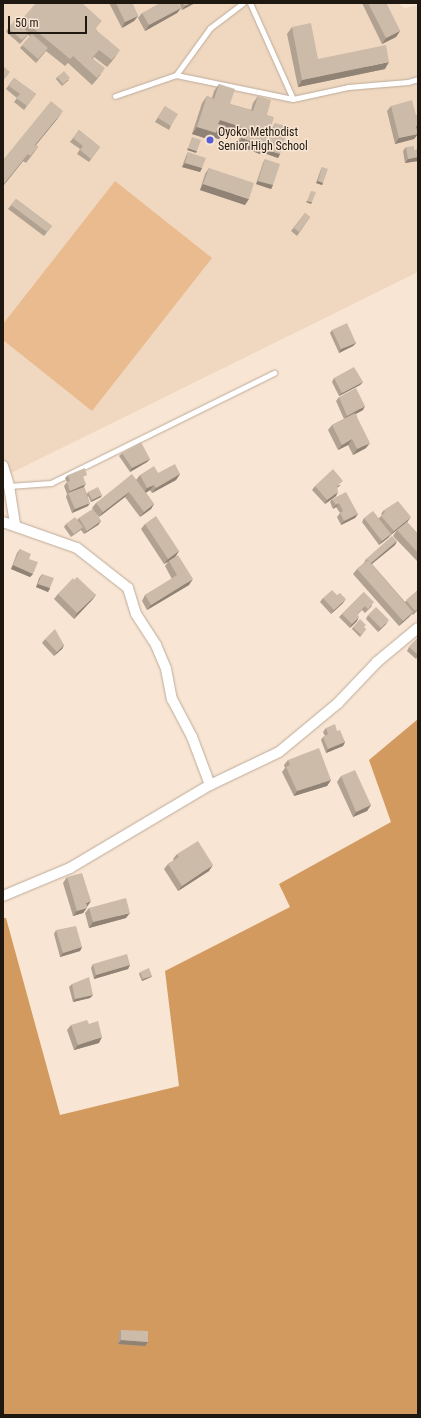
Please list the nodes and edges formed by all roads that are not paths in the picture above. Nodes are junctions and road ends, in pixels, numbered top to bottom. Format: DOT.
graph roads {
  1 [pos="243,3"];
  2 [pos="250,3"];
  3 [pos="176,75"];
  4 [pos="418,79"];
  5 [pos="115,96"];
  6 [pos="293,99"];
  7 [pos="274,373"];
  8 [pos="3,466"];
  9 [pos="9,486"];
  10 [pos="3,522"];
  11 [pos="16,524"];
  12 [pos="418,628"];
  13 [pos="210,785"];
  14 [pos="3,896"];
  1 -- 3 [label="lane"];
  2 -- 6 [label="lane"];
  3 -- 5 [label="lane"];
  3 -- 6 [label="lane"];
  4 -- 6 [label="lane"];
  7 -- 9 [label="lane"];
  8 -- 9 [label="street"];
  9 -- 11 [label="street"];
  10 -- 11 [label="street"];
  11 -- 13 [label="street"];
  12 -- 13 [label="street"];
  13 -- 14 [label="street"];
}
